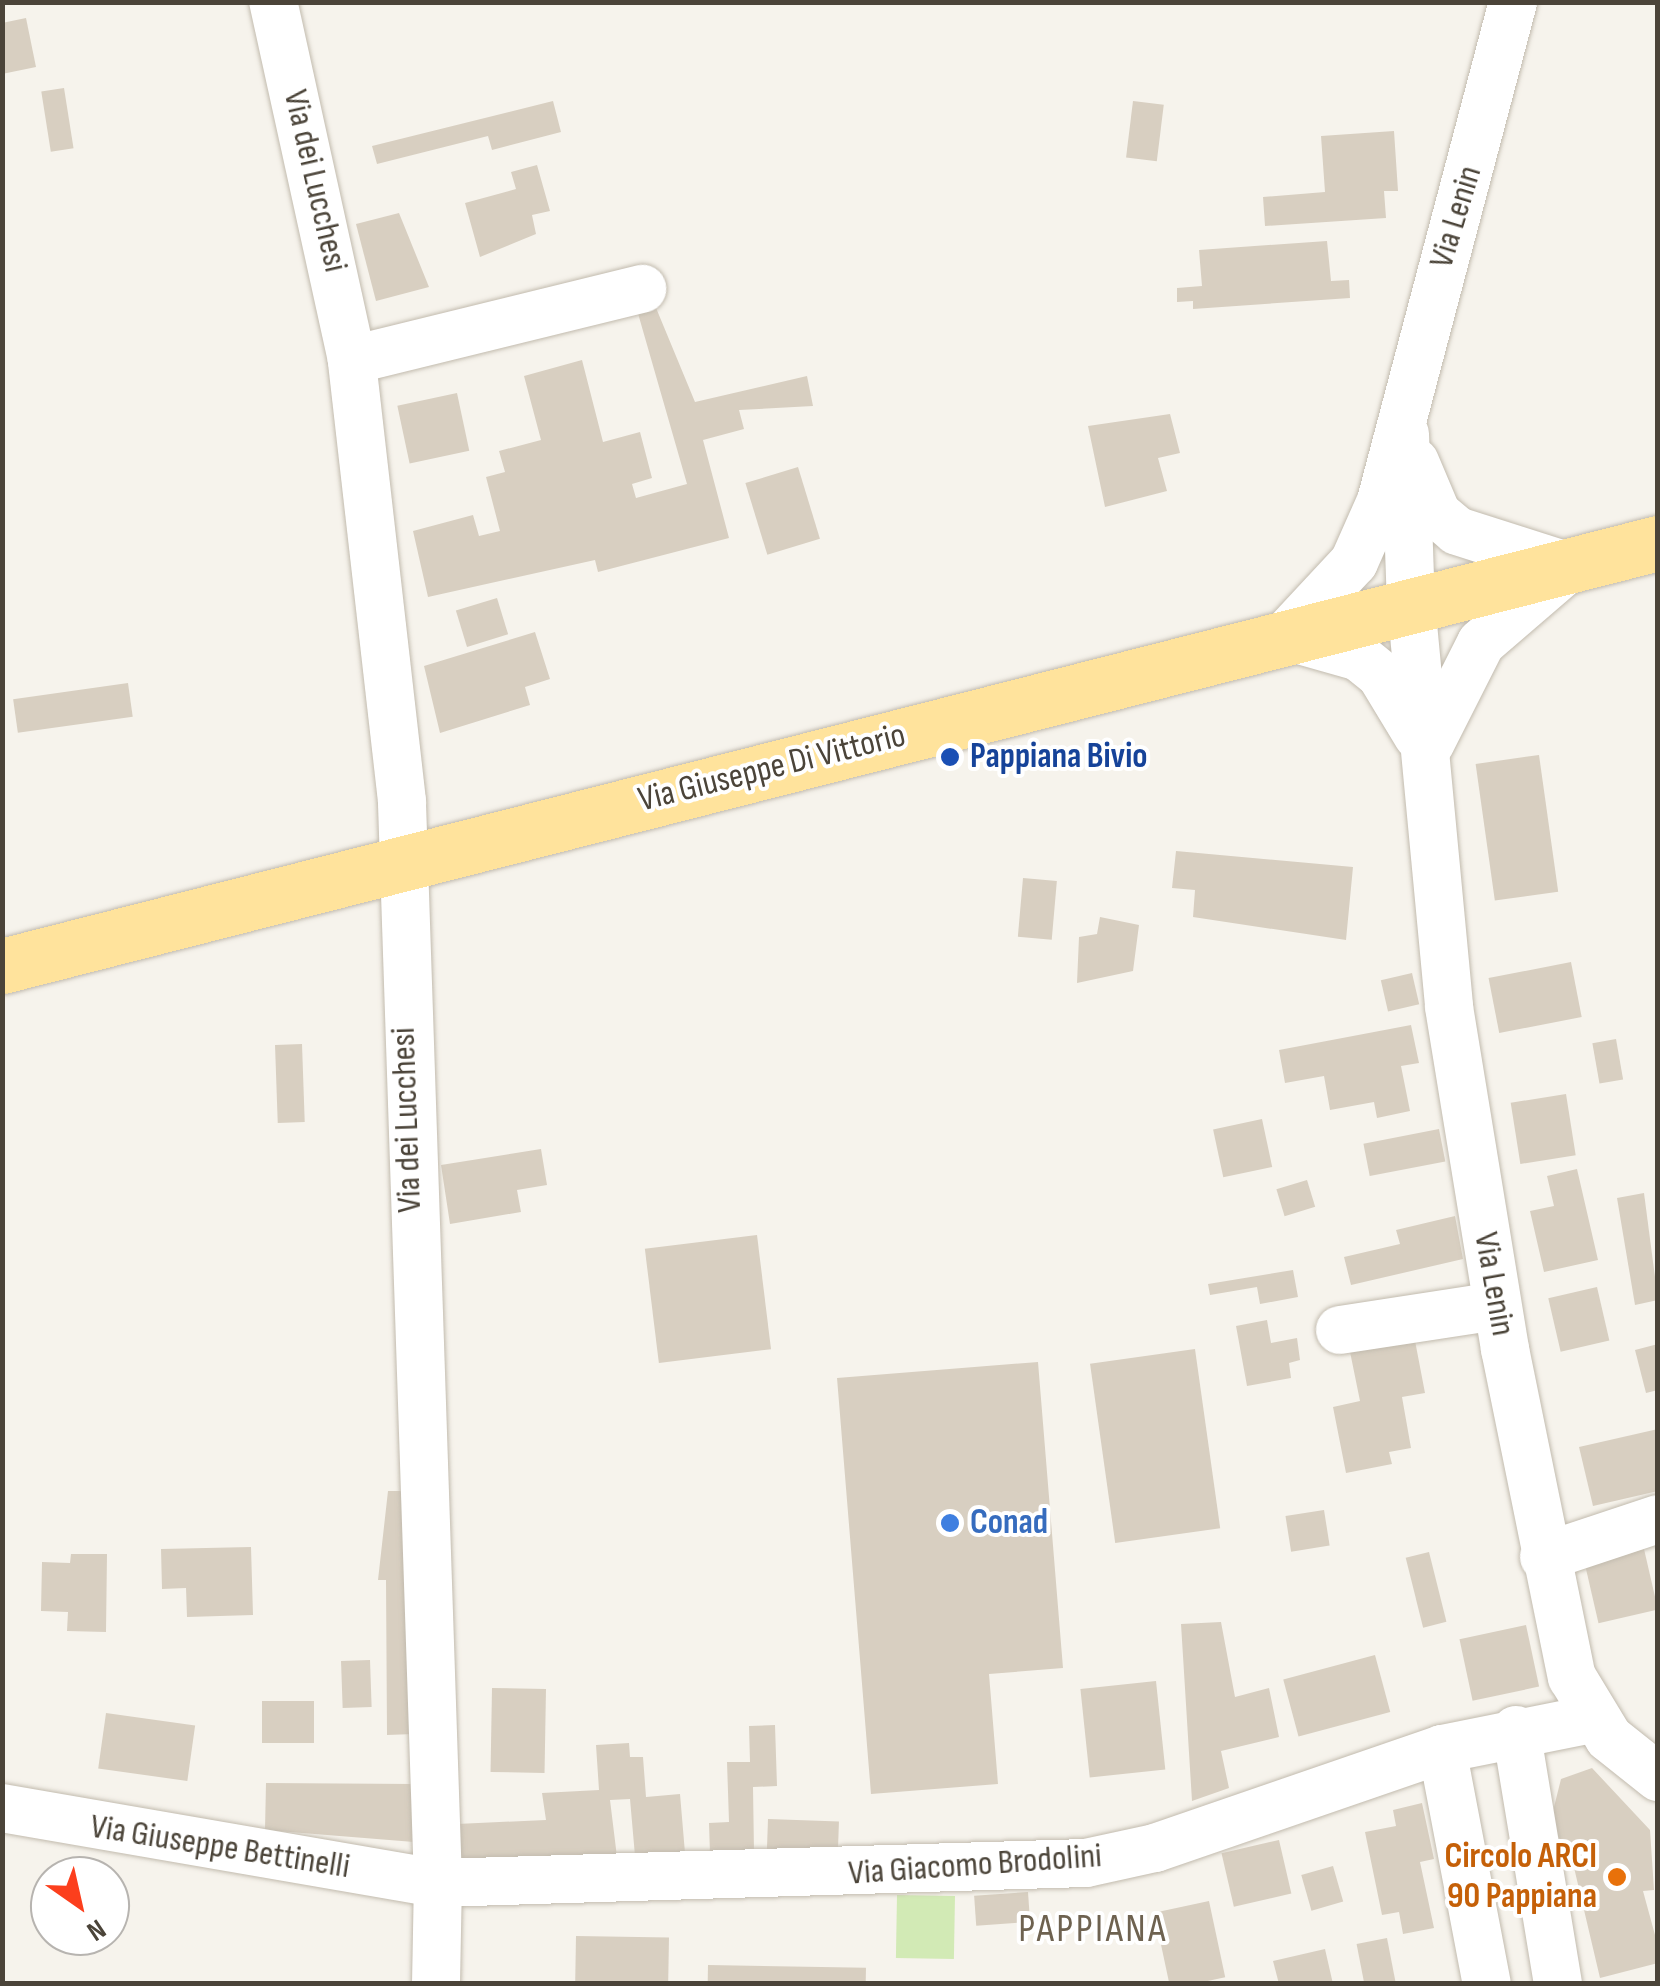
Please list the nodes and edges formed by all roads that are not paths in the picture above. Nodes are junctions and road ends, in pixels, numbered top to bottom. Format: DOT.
graph roads {
  1 [pos="273,2"];
  2 [pos="1513,2"];
  3 [pos="642,289"];
  4 [pos="352,360"];
  5 [pos="1405,434"];
  6 [pos="1658,543"];
  7 [pos="1570,567"];
  8 [pos="1411,603"];
  9 [pos="1285,636"];
  10 [pos="1427,752"];
  11 [pos="398,865"];
  12 [pos="2,966"];
  13 [pos="1498,1306"];
  14 [pos="1340,1330"];
  15 [pos="1658,1520"];
  16 [pos="1544,1557"];
  17 [pos="1592,1719"];
  18 [pos="1516,1730"];
  19 [pos="1442,1748"];
  20 [pos="1658,1777"];
  21 [pos="2,1808"];
  22 [pos="438,1883"];
  23 [pos="436,1984"];
  24 [pos="1487,1984"];
  25 [pos="1558,1984"];
  1 -- 4 [label="street, Via dei Lucchesi"];
  2 -- 5 [label="street, Via Lenin"];
  3 -- 4 [label="street"];
  4 -- 11 [label="street, Via dei Lucchesi"];
  5 -- 7 [label="street, Via Lenin"];
  5 -- 8 [label="street, Via Lenin"];
  5 -- 9 [label="street, Via Lenin"];
  6 -- 7 [label="main road, Via Giuseppe Di Vittorio"];
  7 -- 8 [label="main road, Via Giuseppe Di Vittorio"];
  7 -- 10 [label="street"];
  8 -- 9 [label="main road, Via Giuseppe Di Vittorio"];
  8 -- 10 [label="street, Via Lenin"];
  9 -- 10 [label="street, Via Lenin"];
  9 -- 11 [label="main road, Via Giuseppe Di Vittorio"];
  10 -- 13 [label="street, Via Lenin"];
  11 -- 12 [label="main road, Via Giuseppe Di Vittorio"];
  11 -- 22 [label="street, Via dei Lucchesi"];
  13 -- 14 [label="street"];
  13 -- 16 [label="street, Via Lenin"];
  15 -- 16 [label="street"];
  16 -- 17 [label="street, Via Lenin"];
  17 -- 18 [label="street, Via Giacomo Brodolini"];
  17 -- 20 [label="street, Via Lenin"];
  18 -- 19 [label="street, Via Giacomo Brodolini"];
  18 -- 25 [label="street"];
  19 -- 22 [label="street, Via Giacomo Brodolini"];
  19 -- 24 [label="street"];
  21 -- 22 [label="street, Via Giuseppe Bettinelli"];
  22 -- 23 [label="street"];
}
